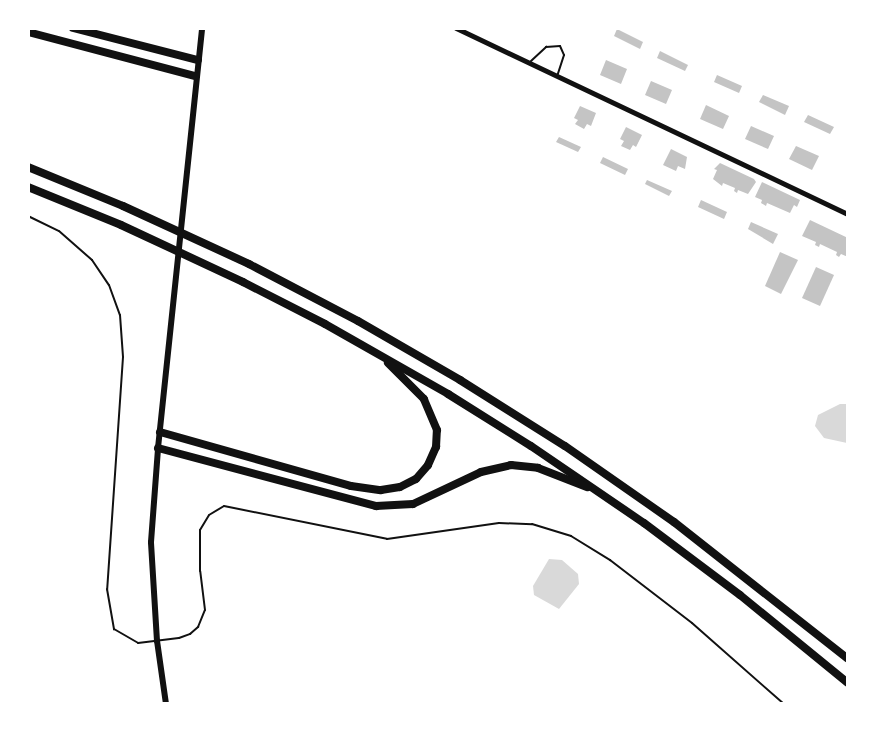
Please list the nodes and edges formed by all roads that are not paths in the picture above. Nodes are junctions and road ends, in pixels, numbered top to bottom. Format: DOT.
graph roads {
  1 [pos="73,28"];
  2 [pos="202,28"];
  3 [pos="456,28"];
  4 [pos="28,32"];
  5 [pos="198,60"];
  6 [pos="530,63"];
  7 [pos="195,76"];
  8 [pos="557,76"];
  9 [pos="28,167"];
  10 [pos="28,187"];
  11 [pos="848,214"];
  12 [pos="28,216"];
  13 [pos="378,353"];
  14 [pos="160,432"];
  15 [pos="158,448"];
  16 [pos="601,493"];
  17 [pos="157,642"];
  18 [pos="848,659"];
  19 [pos="848,683"];
  20 [pos="166,704"];
  21 [pos="784,704"];
  1 -- 5 [label="main road"];
  2 -- 5 [label="street"];
  3 -- 6 [label="street"];
  4 -- 7 [label="main road"];
  5 -- 7 [label="street"];
  6 -- 8 [label="street"];
  6 -- 8 [label="lane"];
  7 -- 14 [label="street"];
  8 -- 11 [label="street"];
  9 -- 18 [label="main road"];
  10 -- 13 [label="main road"];
  12 -- 17 [label="lane"];
  13 -- 14 [label="main road"];
  13 -- 16 [label="main road"];
  14 -- 15 [label="street"];
  15 -- 16 [label="main road"];
  15 -- 17 [label="street"];
  16 -- 19 [label="main road"];
  17 -- 20 [label="street"];
  17 -- 21 [label="lane"];
}
